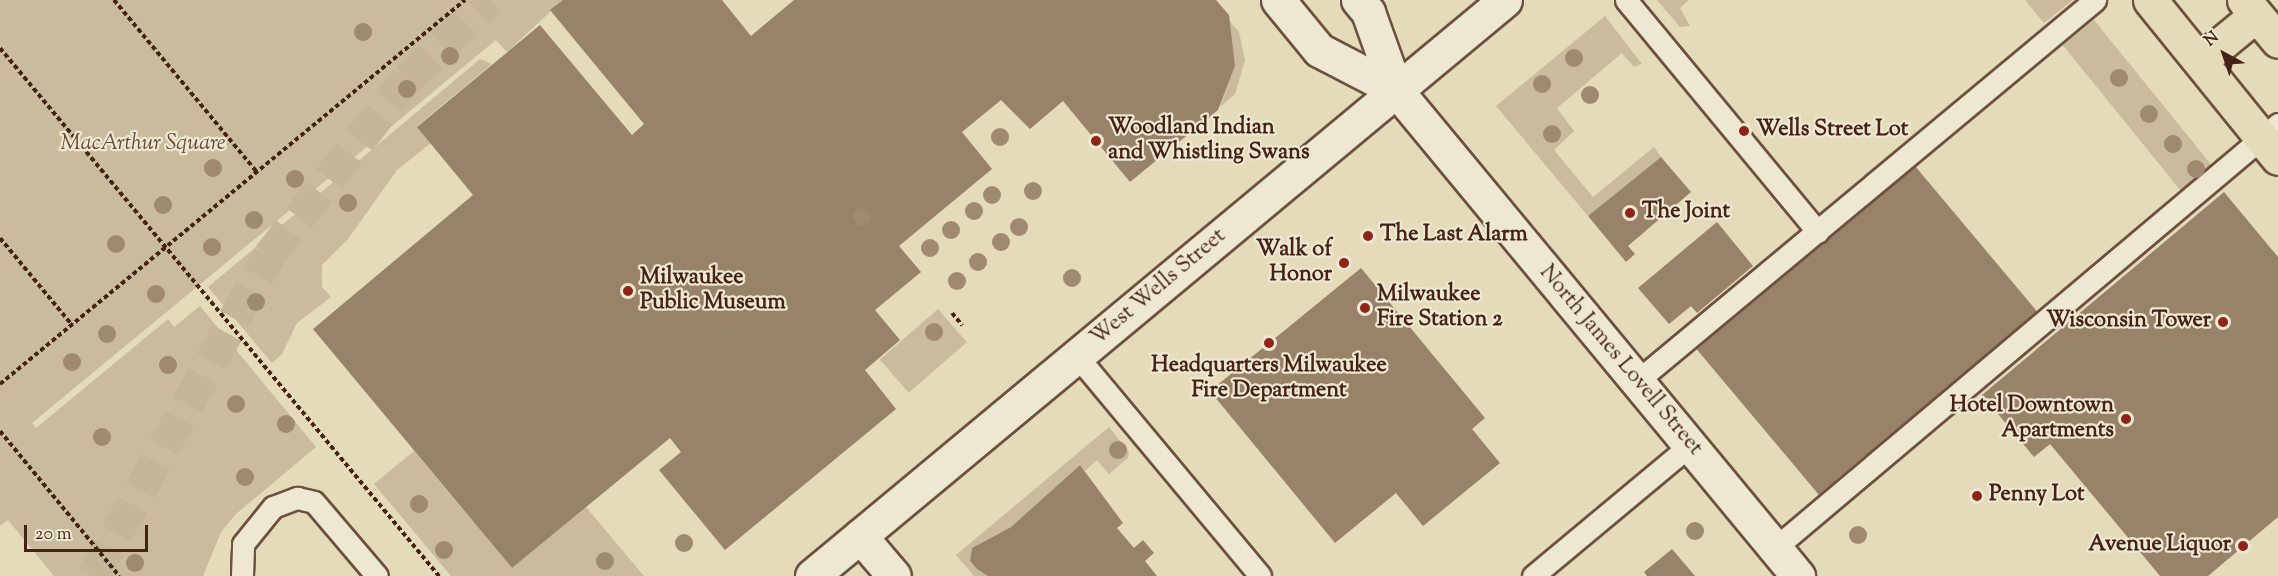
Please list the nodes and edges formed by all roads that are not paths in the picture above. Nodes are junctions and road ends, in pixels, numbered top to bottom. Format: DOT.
graph roads {
  1 [pos="1278,0"];
  2 [pos="1358,0"];
  3 [pos="1505,0"];
  4 [pos="1626,0"];
  5 [pos="2095,0"];
  6 [pos="2150,0"];
  7 [pos="2250,7"];
  8 [pos="2278,41"];
  9 [pos="2200,61"];
  10 [pos="1396,90"];
  11 [pos="2273,141"];
  12 [pos="1818,232"];
  13 [pos="1077,356"];
  14 [pos="1637,381"];
  15 [pos="1690,445"];
  16 [pos="860,536"];
  17 [pos="1775,548"];
  18 [pos="242,576"];
  19 [pos="377,576"];
  20 [pos="812,576"];
  21 [pos="894,576"];
  22 [pos="1260,576"];
  23 [pos="1533,576"];
  24 [pos="1798,576"];
  1 -- 10 [label="street, North James Lovell Street"];
  2 -- 10 [label="street, North James Lovell Street"];
  3 -- 10 [label="street, West Wells Street"];
  4 -- 12 [label="lane"];
  5 -- 12 [label="lane"];
  6 -- 9 [label="main road"];
  7 -- 8 [label="main road"];
  7 -- 9 [label="main road"];
  9 -- 11 [label="main road"];
  10 -- 13 [label="street, West Wells Street"];
  10 -- 14 [label="street, North James Lovell Street"];
  11 -- 17 [label="lane"];
  12 -- 14 [label="lane"];
  13 -- 16 [label="street, West Wells Street"];
  13 -- 22 [label="lane"];
  14 -- 15 [label="street, North James Lovell Street"];
  15 -- 17 [label="street, North James Lovell Street"];
  15 -- 23 [label="lane"];
  16 -- 20 [label="street, West Wells Street"];
  16 -- 21 [label="street"];
  17 -- 24 [label="street, North James Lovell Street"];
  18 -- 19 [label="lane"];
}
